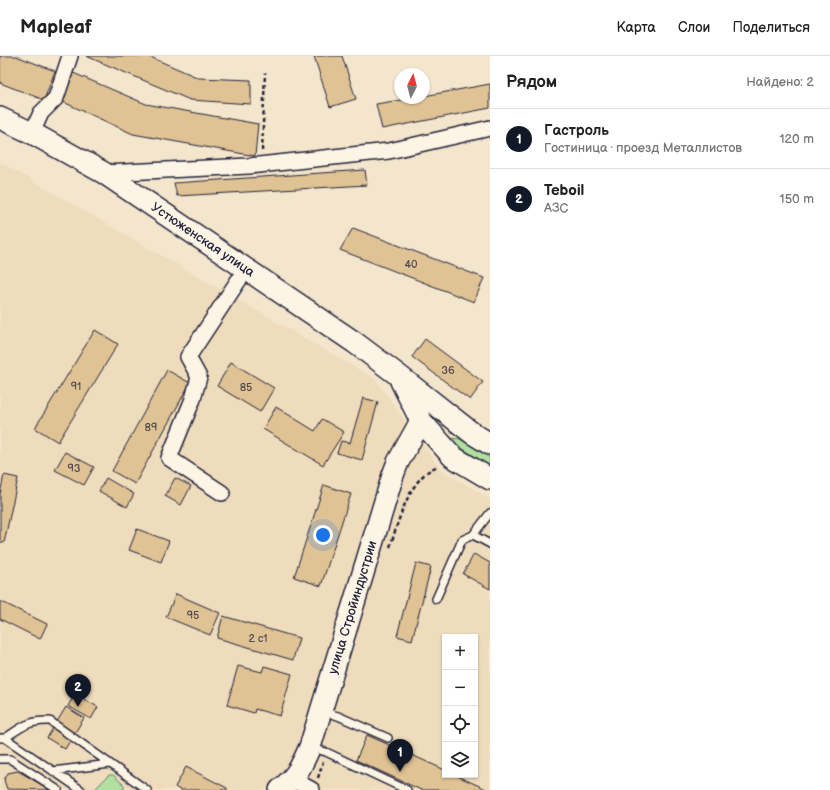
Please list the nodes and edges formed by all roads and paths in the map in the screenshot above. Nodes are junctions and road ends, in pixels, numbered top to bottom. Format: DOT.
graph roads {
  1 [pos="70,56"];
  2 [pos="265,73"];
  3 [pos="0,118"];
  4 [pos="490,128"];
  5 [pos="32,133"];
  6 [pos="262,164"];
  7 [pos="104,173"];
  8 [pos="246,269"];
  9 [pos="398,375"];
  10 [pos="421,421"];
  11 [pos="472,433"];
  12 [pos="490,444"];
  13 [pos="442,465"];
  14 [pos="490,479"];
  15 [pos="222,493"];
  16 [pos="490,513"];
  17 [pos="473,535"];
  18 [pos="490,544"];
  19 [pos="390,550"];
  20 [pos="436,599"];
  21 [pos="321,712"];
  22 [pos="2,738"];
  23 [pos="388,738"];
  24 [pos="318,750"];
  25 [pos="0,759"];
  26 [pos="110,764"];
  27 [pos="53,771"];
  28 [pos="286,785"];
  29 [pos="58,790"];
  30 [pos="82,790"];
  31 [pos="147,790"];
  32 [pos="311,790"];
  33 [pos="407,790"];
  1 -- 5 [label="street"];
  2 -- 6 [label="path"];
  3 -- 5 [label="main road, Устюженская улица"];
  4 -- 6 [label="street"];
  5 -- 7 [label="main road, Устюженская улица"];
  6 -- 7 [label="street"];
  7 -- 8 [label="main road, Устюженская улица"];
  8 -- 9 [label="main road, Устюженская улица"];
  8 -- 15 [label="street"];
  9 -- 10 [label="main road, Устюженская улица"];
  9 -- 11 [label="main road, Устюженская улица"];
  10 -- 11 [label="main road, Устюженская улица"];
  10 -- 14 [label="main road, Устюженская улица"];
  10 -- 21 [label="main road, улица Стройиндустрии"];
  11 -- 12 [label="main road, Устюженская улица"];
  13 -- 19 [label="path"];
  16 -- 17 [label="lane"];
  17 -- 18 [label="lane"];
  17 -- 20 [label="lane"];
  21 -- 23 [label="lane"];
  21 -- 24 [label="main road, улица Стройиндустрии"];
  22 -- 26 [label="lane"];
  22 -- 27 [label="lane"];
  24 -- 28 [label="main road, улица Стройиндустрии"];
  24 -- 32 [label="path"];
  24 -- 33 [label="lane"];
  25 -- 29 [label="lane"];
  26 -- 27 [label="lane"];
  26 -- 31 [label="lane"];
  27 -- 30 [label="lane"];
  28 -- 32 [label="street"];
}
